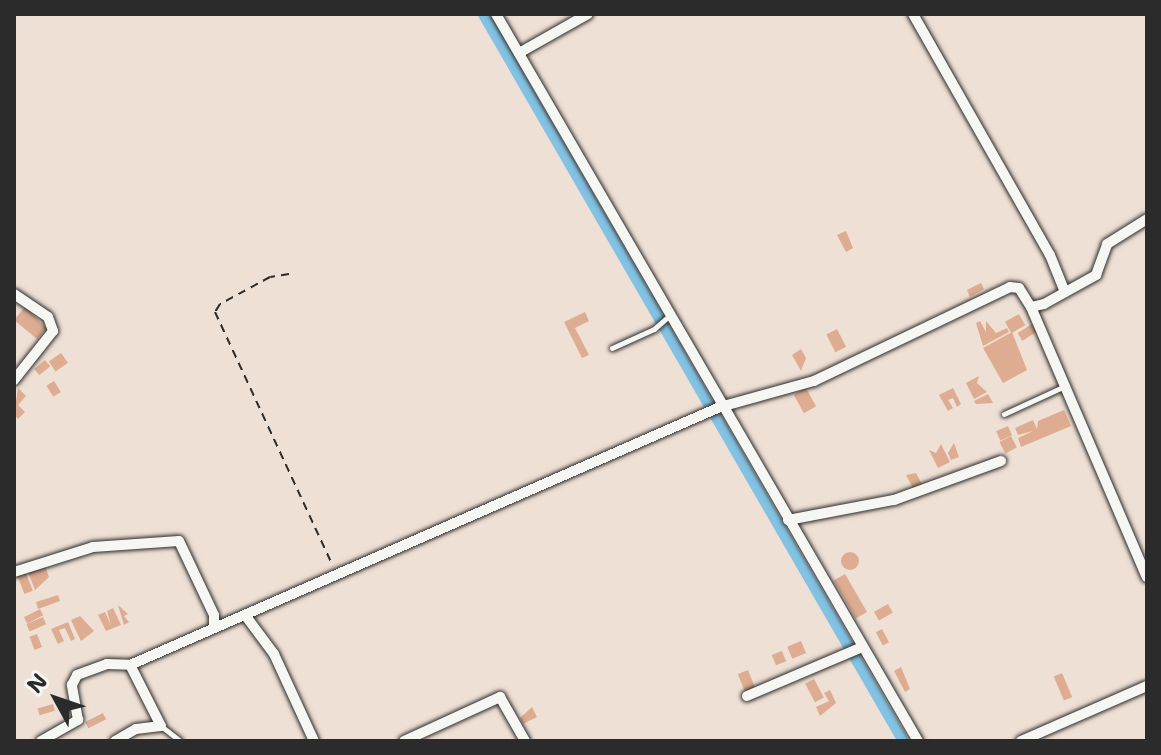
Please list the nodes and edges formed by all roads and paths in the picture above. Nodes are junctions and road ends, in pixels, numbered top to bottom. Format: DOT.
graph roads {
  1 [pos="496,14"];
  2 [pos="588,14"];
  3 [pos="913,14"];
  4 [pos="519,53"];
  5 [pos="1147,219"];
  6 [pos="289,274"];
  7 [pos="1065,292"];
  8 [pos="14,294"];
  9 [pos="1031,307"];
  10 [pos="669,317"];
  11 [pos="612,348"];
  12 [pos="14,380"];
  13 [pos="1066,386"];
  14 [pos="720,408"];
  15 [pos="1004,414"];
  16 [pos="1001,461"];
  17 [pos="788,520"];
  18 [pos="14,572"];
  19 [pos="337,574"];
  20 [pos="1147,577"];
  21 [pos="245,615"];
  22 [pos="214,628"];
  23 [pos="854,651"];
  24 [pos="130,665"];
  25 [pos="1147,686"];
  26 [pos="747,696"];
  27 [pos="161,726"];
  28 [pos="41,741"];
  29 [pos="115,741"];
  30 [pos="180,741"];
  31 [pos="314,741"];
  32 [pos="404,741"];
  33 [pos="525,741"];
  34 [pos="918,741"];
  35 [pos="1021,741"];
  1 -- 4 [label="street"];
  2 -- 4 [label="street"];
  3 -- 7 [label="street"];
  4 -- 10 [label="street"];
  5 -- 7 [label="street"];
  6 -- 19 [label="path"];
  7 -- 9 [label="street"];
  8 -- 12 [label="street"];
  9 -- 13 [label="street"];
  9 -- 14 [label="street"];
  10 -- 11 [label="lane"];
  10 -- 14 [label="street"];
  13 -- 15 [label="lane"];
  13 -- 20 [label="street"];
  14 -- 17 [label="street"];
  14 -- 19 [label="street"];
  16 -- 17 [label="street"];
  17 -- 23 [label="street"];
  18 -- 22 [label="street"];
  19 -- 21 [label="street"];
  21 -- 22 [label="street"];
  21 -- 31 [label="street"];
  22 -- 24 [label="street"];
  23 -- 26 [label="street"];
  23 -- 34 [label="street"];
  24 -- 27 [label="street"];
  24 -- 28 [label="street"];
  25 -- 35 [label="street"];
  27 -- 29 [label="street"];
  27 -- 30 [label="lane"];
  32 -- 33 [label="street"];
}
